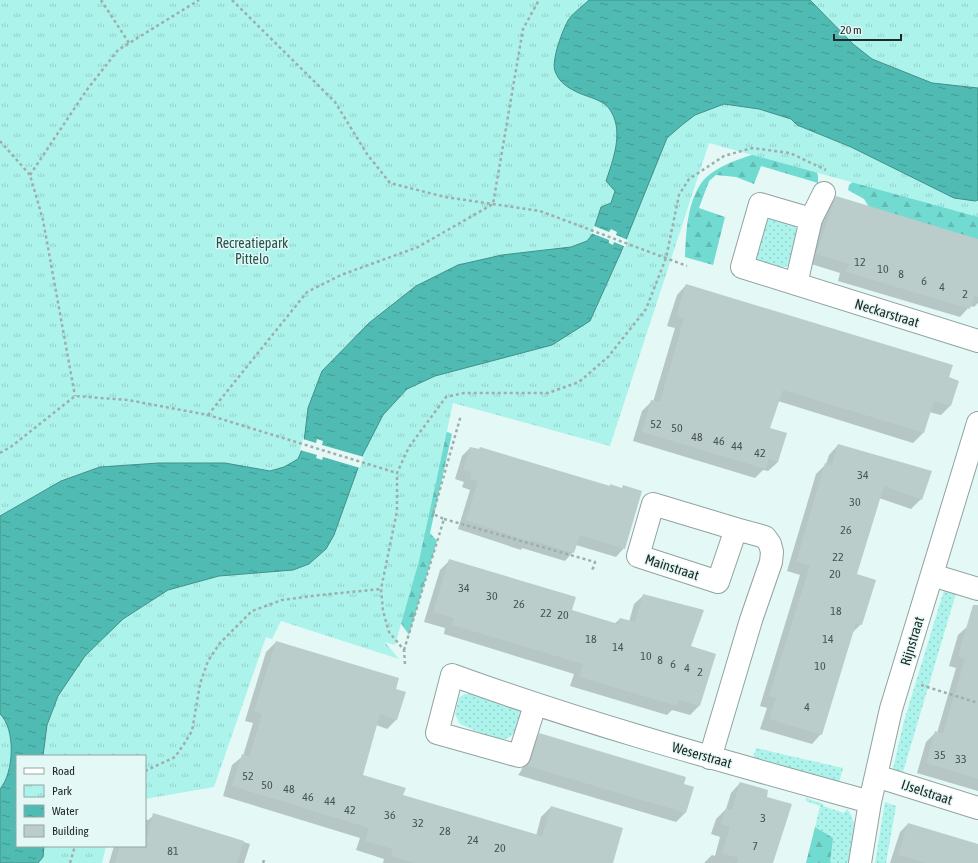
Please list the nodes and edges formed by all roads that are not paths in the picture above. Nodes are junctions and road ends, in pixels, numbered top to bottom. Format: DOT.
graph roads {
  1 [pos="824,193"];
  2 [pos="811,219"];
  3 [pos="796,284"];
  4 [pos="978,342"];
  5 [pos="978,423"];
  6 [pos="736,529"];
  7 [pos="932,575"];
  8 [pos="978,589"];
  9 [pos="535,705"];
  10 [pos="710,758"];
  11 [pos="876,776"];
  12 [pos="870,802"];
  13 [pos="978,808"];
  14 [pos="860,863"];
  1 -- 2 [label="street"];
  2 -- 3 [label="street"];
  2 -- 3 [label="street, Neckarstraat"];
  3 -- 4 [label="street, Neckarstraat"];
  5 -- 7 [label="street, Rijnstraat"];
  6 -- 6 [label="street, Mainstraat"];
  6 -- 10 [label="street, Mainstraat"];
  7 -- 8 [label="street"];
  7 -- 11 [label="street, Rijnstraat"];
  9 -- 9 [label="street, Weserstraat"];
  9 -- 10 [label="street, Weserstraat"];
  10 -- 12 [label="street, Weserstraat"];
  11 -- 12 [label="street, Rijnstraat"];
  11 -- 13 [label="street, IJselstraat"];
  12 -- 14 [label="street, Rijnstraat"];
}
